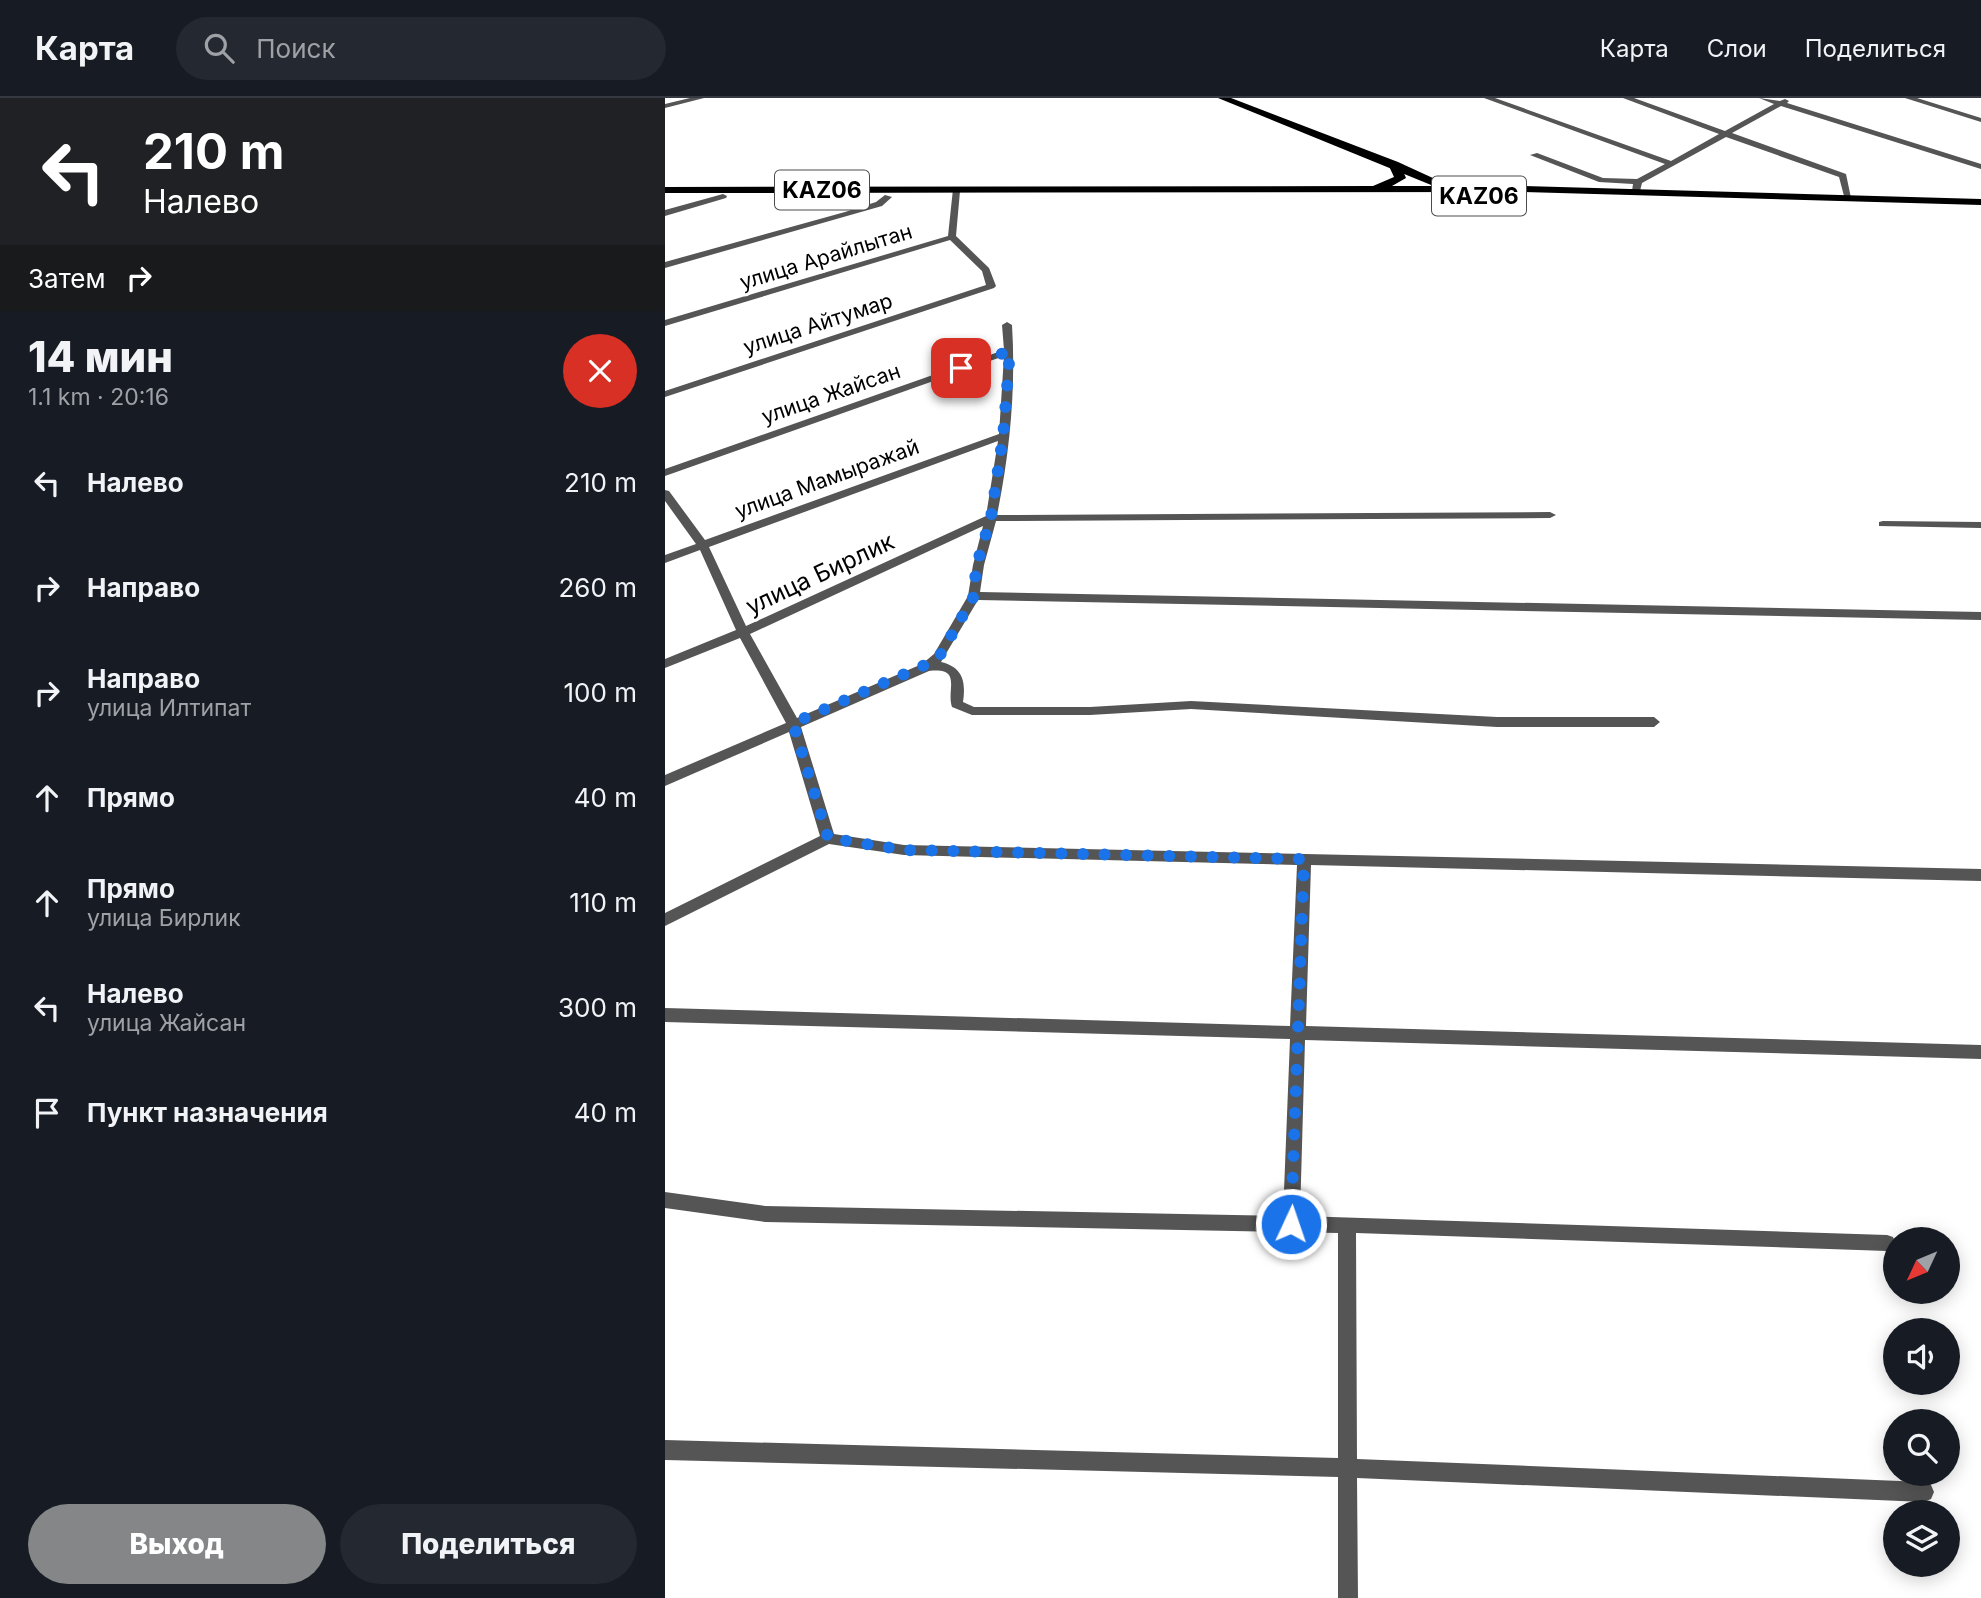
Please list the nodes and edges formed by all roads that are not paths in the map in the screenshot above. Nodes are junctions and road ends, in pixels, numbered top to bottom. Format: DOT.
graph roads {
  1 [pos="700,98"];
  2 [pos="1223,98"];
  3 [pos="1235,98"];
  4 [pos="1488,98"];
  5 [pos="1627,98"];
  6 [pos="1763,98"];
  7 [pos="1791,98"];
  8 [pos="1909,98"];
  9 [pos="1780,104"];
  10 [pos="665,106"];
  11 [pos="1981,120"];
  12 [pos="1730,133"];
  13 [pos="1534,155"];
  14 [pos="1670,163"];
  15 [pos="1394,164"];
  16 [pos="1981,167"];
  17 [pos="1438,177"];
  18 [pos="1637,187"];
  19 [pos="1522,189"];
  20 [pos="665,190"];
  21 [pos="1370,190"];
  22 [pos="1466,193"];
  23 [pos="956,194"];
  24 [pos="665,196"];
  25 [pos="723,197"];
  26 [pos="888,197"];
  27 [pos="1848,197"];
  28 [pos="1981,202"];
  29 [pos="1981,208"];
  30 [pos="665,213"];
  31 [pos="952,237"];
  32 [pos="665,265"];
  33 [pos="665,323"];
  34 [pos="1007,326"];
  35 [pos="1010,351"];
  36 [pos="665,394"];
  37 [pos="1003,436"];
  38 [pos="665,472"];
  39 [pos="665,493"];
  40 [pos="1550,515"];
  41 [pos="991,517"];
  42 [pos="1882,524"];
  43 [pos="1981,525"];
  44 [pos="703,545"];
  45 [pos="665,559"];
  46 [pos="974,596"];
  47 [pos="1981,616"];
  48 [pos="743,632"];
  49 [pos="665,664"];
  50 [pos="926,667"];
  51 [pos="1654,722"];
  52 [pos="793,723"];
  53 [pos="665,781"];
  54 [pos="828,838"];
  55 [pos="1304,859"];
  56 [pos="1981,875"];
  57 [pos="665,920"];
  58 [pos="665,1016"];
  59 [pos="1300,1034"];
  60 [pos="1981,1052"];
  61 [pos="665,1200"];
  62 [pos="1291,1224"];
  63 [pos="1347,1225"];
  64 [pos="1883,1243"];
  65 [pos="665,1450"];
  66 [pos="1349,1468"];
  67 [pos="1924,1492"];
  68 [pos="1348,1598"];
  1 -- 10 [label="street"];
  2 -- 15 [label="main road"];
  3 -- 17 [label="main road"];
  4 -- 14 [label="street"];
  5 -- 12 [label="street"];
  6 -- 9 [label="street"];
  7 -- 9 [label="street"];
  8 -- 11 [label="street"];
  9 -- 12 [label="street"];
  9 -- 16 [label="street"];
  12 -- 14 [label="street"];
  12 -- 27 [label="street"];
  13 -- 18 [label="street"];
  14 -- 18 [label="street"];
  15 -- 21 [label="highway"];
  15 -- 22 [label="main road"];
  17 -- 19 [label="highway"];
  17 -- 22 [label="main road"];
  18 -- 19 [label="highway, KАZ06"];
  18 -- 27 [label="highway, KАZ06"];
  19 -- 22 [label="highway, KАZ06"];
  20 -- 23 [label="highway, KАZ06"];
  21 -- 22 [label="highway, KАZ06"];
  21 -- 23 [label="highway, KАZ06"];
  22 -- 23 [label="highway, KАZ06"];
  22 -- 29 [label="highway, KАZ06"];
  23 -- 26 [label="highway, KАZ06"];
  23 -- 31 [label="street"];
  24 -- 25 [label="highway, KАZ06"];
  25 -- 26 [label="highway, KАZ06"];
  25 -- 30 [label="street"];
  26 -- 32 [label="street"];
  27 -- 28 [label="highway, KАZ06"];
  31 -- 33 [label="street, улица Арайлытан"];
  31 -- 36 [label="street, улица Айтумар"];
  34 -- 35 [label="street"];
  35 -- 37 [label="street"];
  35 -- 38 [label="street, улица Жайсан"];
  37 -- 41 [label="street"];
  37 -- 44 [label="street, улица Мамыражай"];
  39 -- 44 [label="street"];
  40 -- 41 [label="street"];
  41 -- 46 [label="street"];
  41 -- 48 [label="street, улица Бирлик"];
  42 -- 43 [label="street"];
  44 -- 45 [label="street, улица Мамыражай"];
  44 -- 48 [label="street"];
  46 -- 47 [label="street"];
  46 -- 50 [label="street"];
  48 -- 49 [label="street, улица Бирлик"];
  48 -- 52 [label="street"];
  50 -- 51 [label="street"];
  50 -- 52 [label="street"];
  52 -- 53 [label="street"];
  52 -- 54 [label="street"];
  54 -- 55 [label="street"];
  54 -- 57 [label="street"];
  55 -- 56 [label="street"];
  55 -- 59 [label="street"];
  58 -- 59 [label="street"];
  59 -- 60 [label="street"];
  59 -- 62 [label="street"];
  61 -- 62 [label="street"];
  62 -- 63 [label="street"];
  63 -- 64 [label="street"];
  63 -- 66 [label="street"];
  65 -- 66 [label="street"];
  66 -- 67 [label="street"];
  66 -- 68 [label="street"];
}
